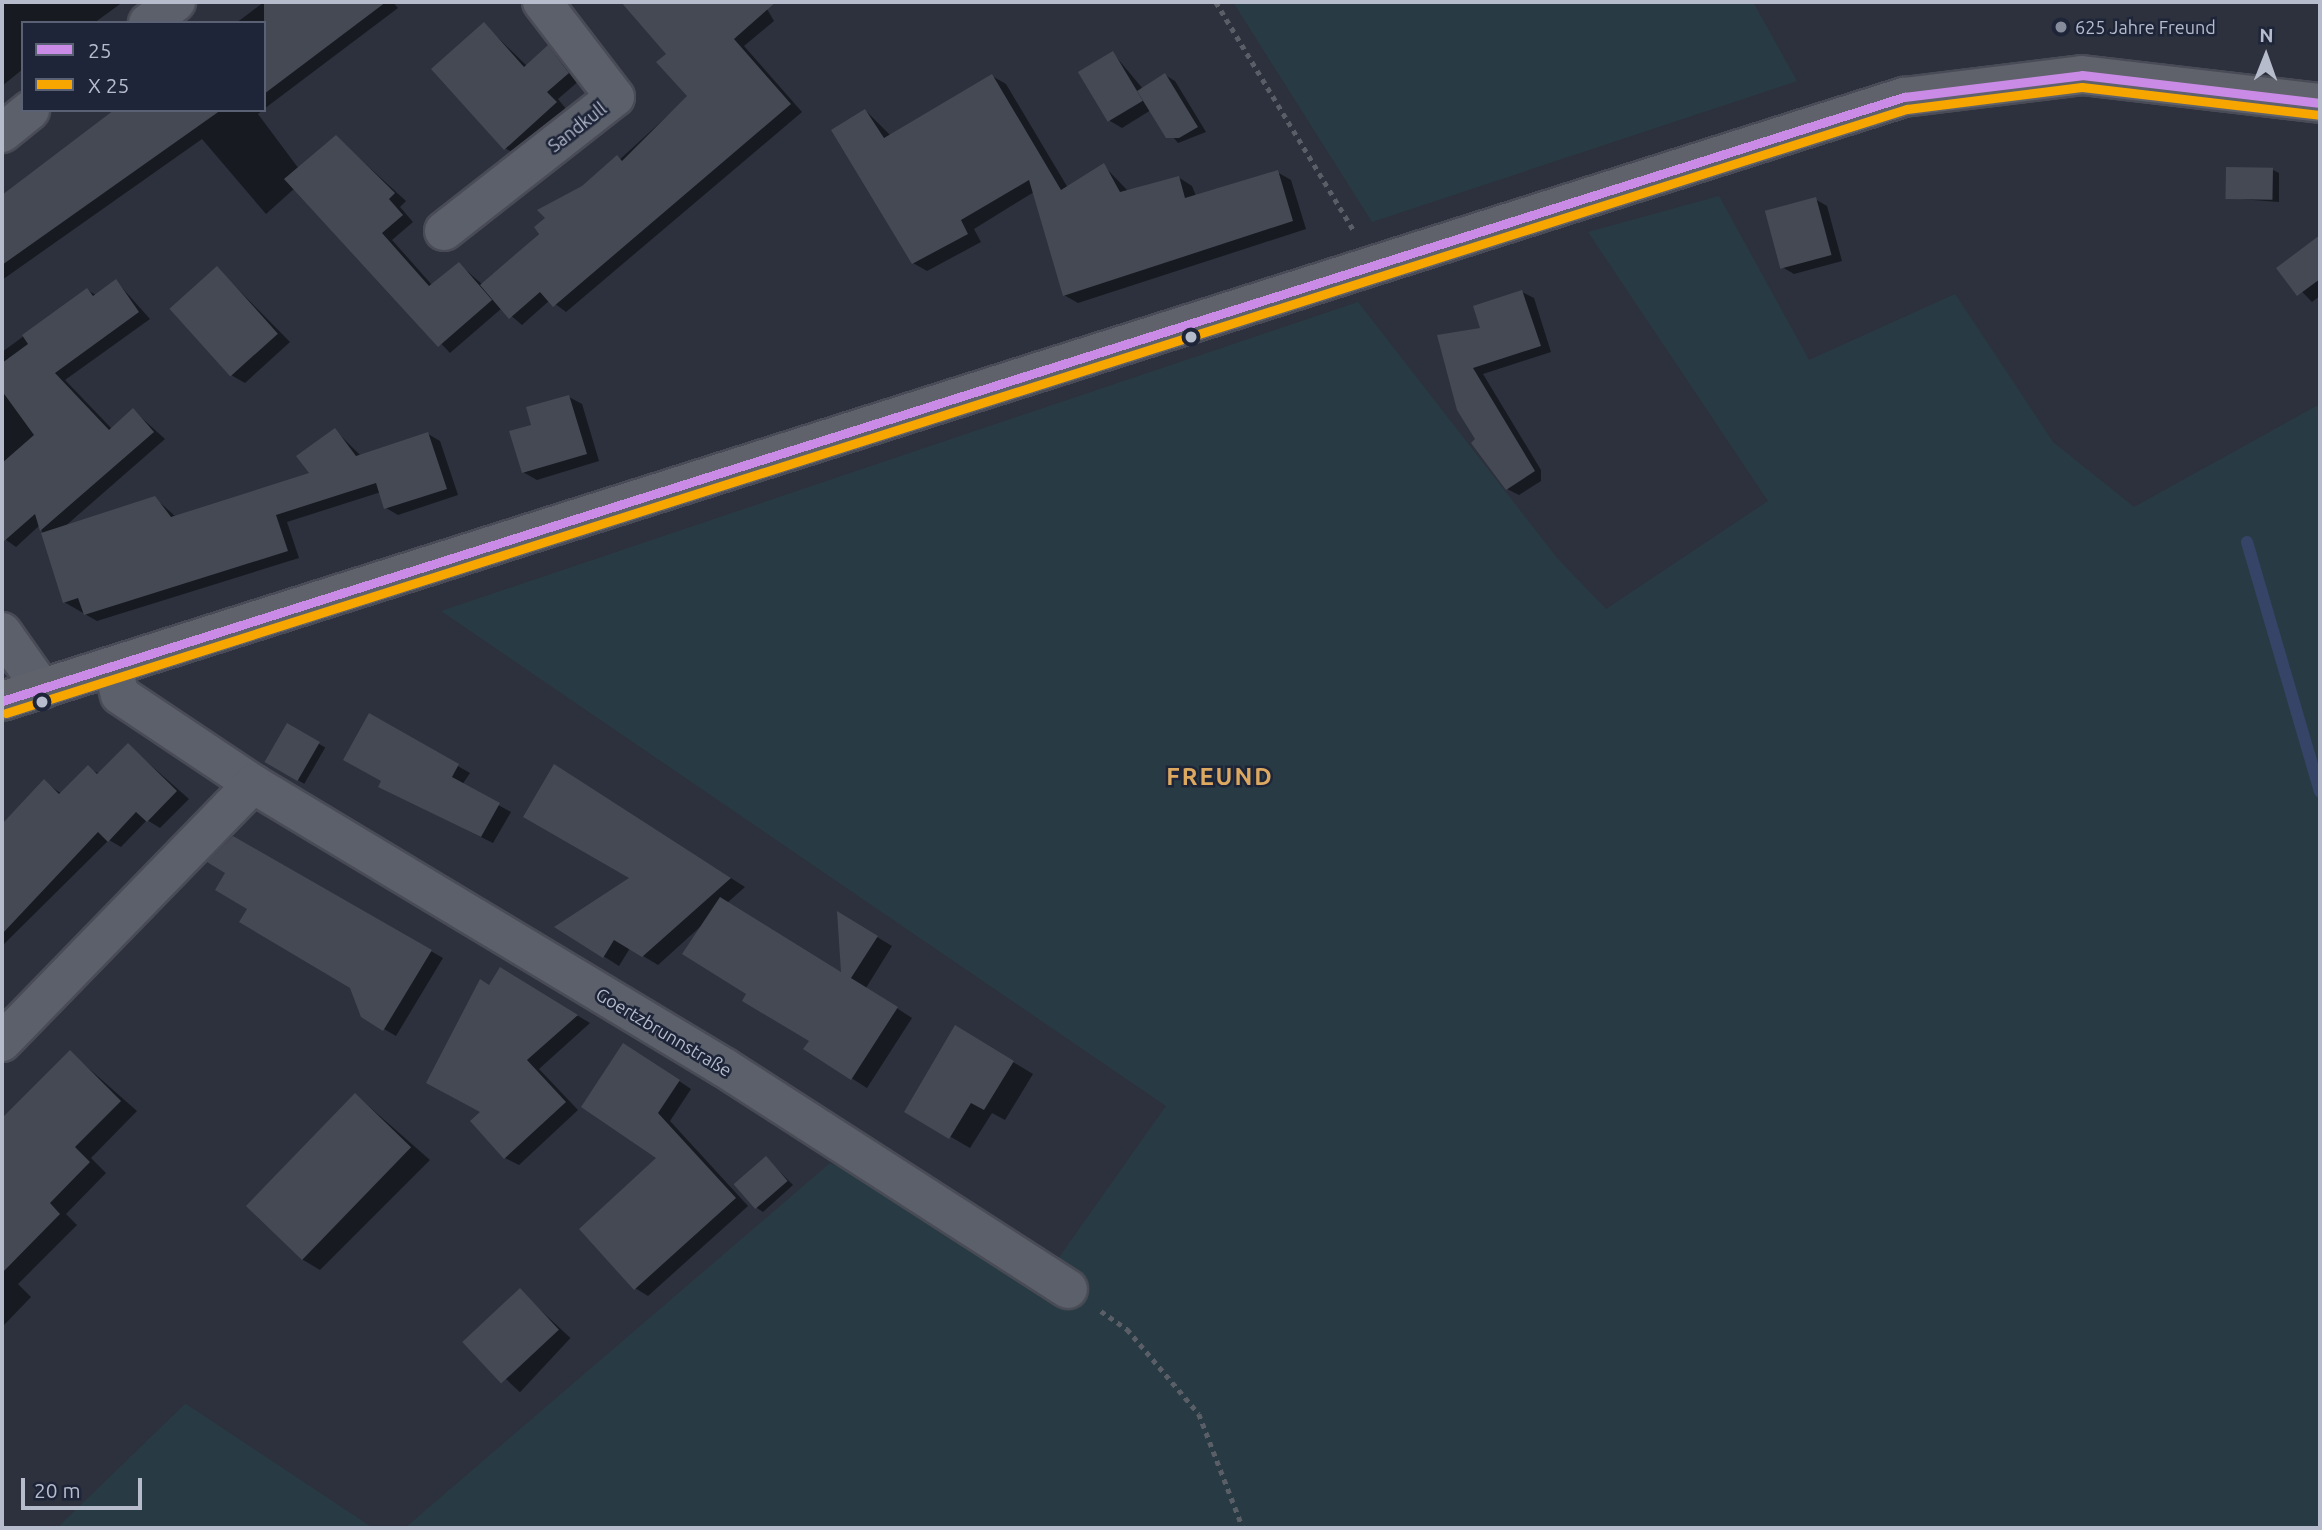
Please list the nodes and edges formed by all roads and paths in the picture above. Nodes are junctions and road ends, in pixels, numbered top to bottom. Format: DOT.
graph roads {
  1 [pos="176,2"];
  2 [pos="542,2"];
  3 [pos="1216,2"];
  4 [pos="151,21"];
  5 [pos="2320,103"];
  6 [pos="28,112"];
  7 [pos="2,133"];
  8 [pos="444,231"];
  9 [pos="1367,262"];
  10 [pos="2,632"];
  11 [pos="112,668"];
  12 [pos="42,689"];
  13 [pos="2,701"];
  14 [pos="253,784"];
  15 [pos="2,1042"];
  16 [pos="1068,1289"];
  17 [pos="1243,1528"];
  1 -- 4 [label="street"];
  2 -- 8 [label="street, Sandkull"];
  3 -- 9 [label="path"];
  5 -- 9 [label="main road"];
  6 -- 7 [label="street"];
  9 -- 11 [label="main road"];
  10 -- 12 [label="street"];
  11 -- 12 [label="main road"];
  11 -- 14 [label="street, Goertzbrunnstraße"];
  12 -- 13 [label="main road"];
  14 -- 15 [label="street"];
  14 -- 16 [label="street, Goertzbrunnstraße"];
  16 -- 17 [label="path"];
}
